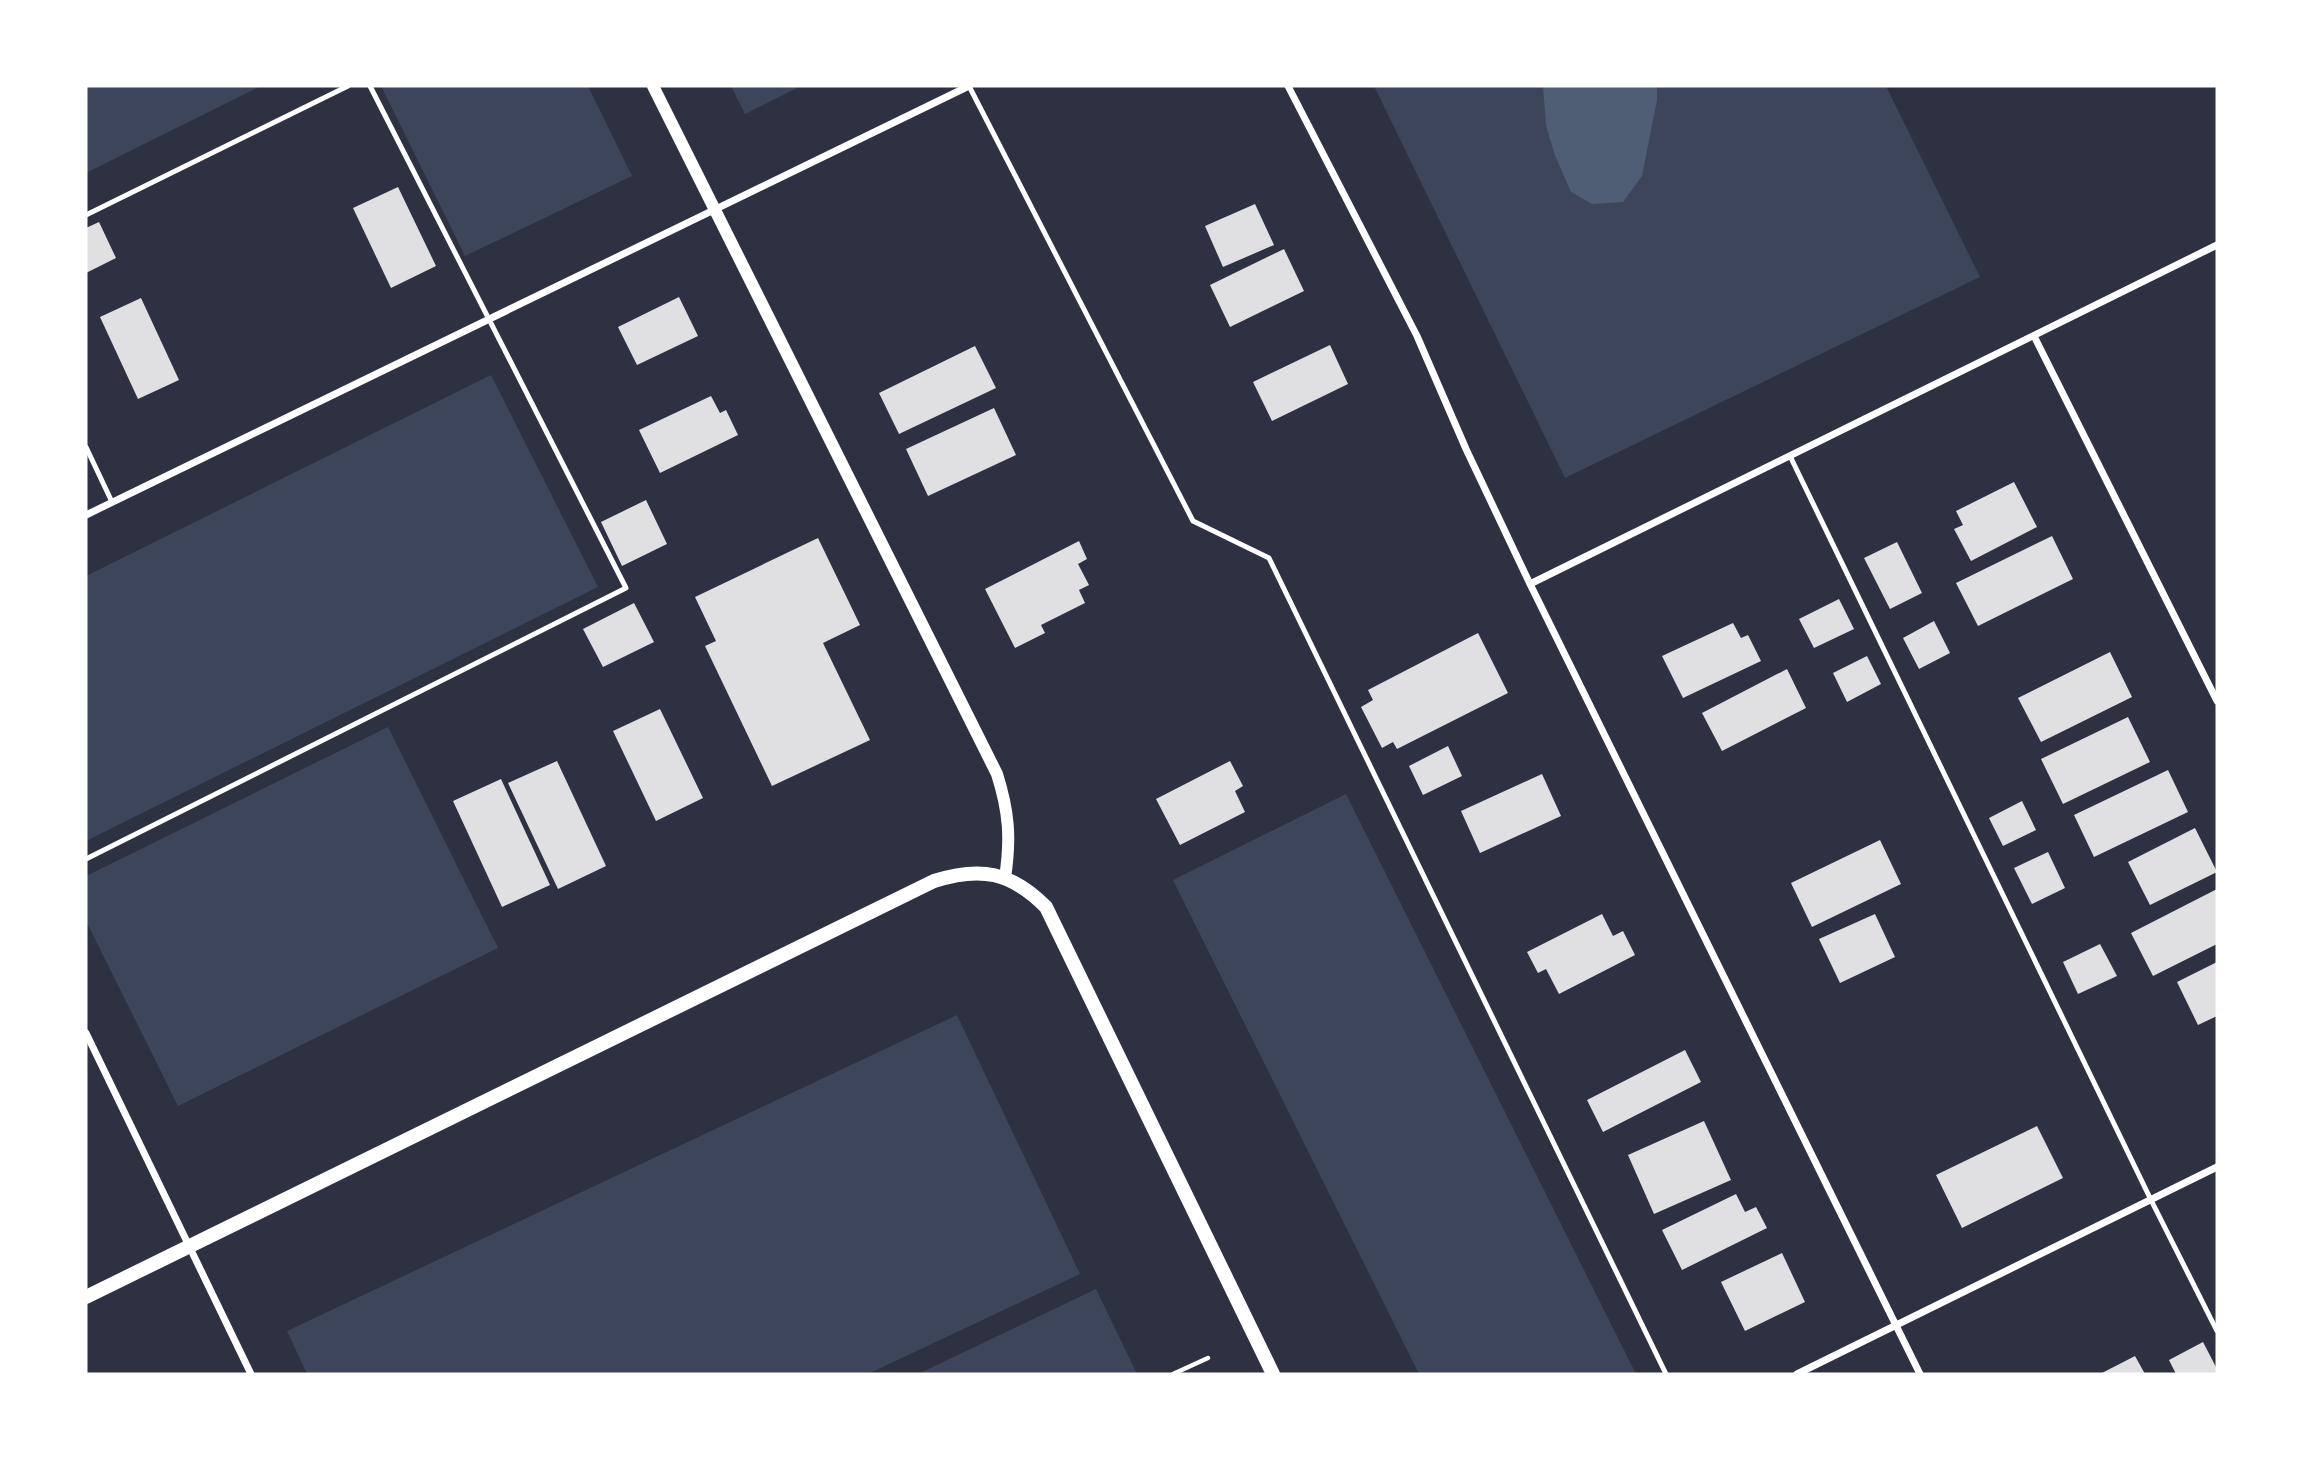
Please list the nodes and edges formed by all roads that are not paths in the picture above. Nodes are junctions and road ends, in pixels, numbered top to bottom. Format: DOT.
graph roads {
  1 [pos="348,86"];
  2 [pos="370,86"];
  3 [pos="653,86"];
  4 [pos="969,86"];
  5 [pos="1288,86"];
  6 [pos="716,209"];
  7 [pos="86,215"];
  8 [pos="2217,245"];
  9 [pos="489,319"];
  10 [pos="2034,336"];
  11 [pos="86,447"];
  12 [pos="1790,456"];
  13 [pos="113,502"];
  14 [pos="86,515"];
  15 [pos="1531,584"];
  16 [pos="2217,701"];
  17 [pos="86,859"];
  18 [pos="1005,878"];
  19 [pos="86,1033"];
  20 [pos="2217,1167"];
  21 [pos="2151,1200"];
  22 [pos="189,1246"];
  23 [pos="86,1297"];
  24 [pos="1896,1326"];
  25 [pos="2217,1331"];
  26 [pos="251,1374"];
  27 [pos="1273,1374"];
  28 [pos="1666,1374"];
  29 [pos="1797,1374"];
  30 [pos="1920,1374"];
  1 -- 7 [label="lane"];
  2 -- 9 [label="lane"];
  3 -- 6 [label="street"];
  4 -- 6 [label="street"];
  4 -- 28 [label="lane"];
  5 -- 15 [label="street"];
  6 -- 9 [label="street"];
  6 -- 18 [label="street"];
  8 -- 10 [label="street"];
  9 -- 13 [label="street"];
  9 -- 17 [label="lane"];
  10 -- 12 [label="street"];
  10 -- 16 [label="street"];
  11 -- 13 [label="lane"];
  12 -- 15 [label="street"];
  12 -- 21 [label="lane"];
  13 -- 14 [label="street"];
  15 -- 24 [label="street"];
  18 -- 22 [label="main road"];
  18 -- 27 [label="main road"];
  19 -- 22 [label="street"];
  20 -- 21 [label="street"];
  21 -- 24 [label="street"];
  21 -- 25 [label="lane"];
  22 -- 23 [label="main road"];
  22 -- 26 [label="street"];
  24 -- 29 [label="street"];
  24 -- 30 [label="street"];
}
